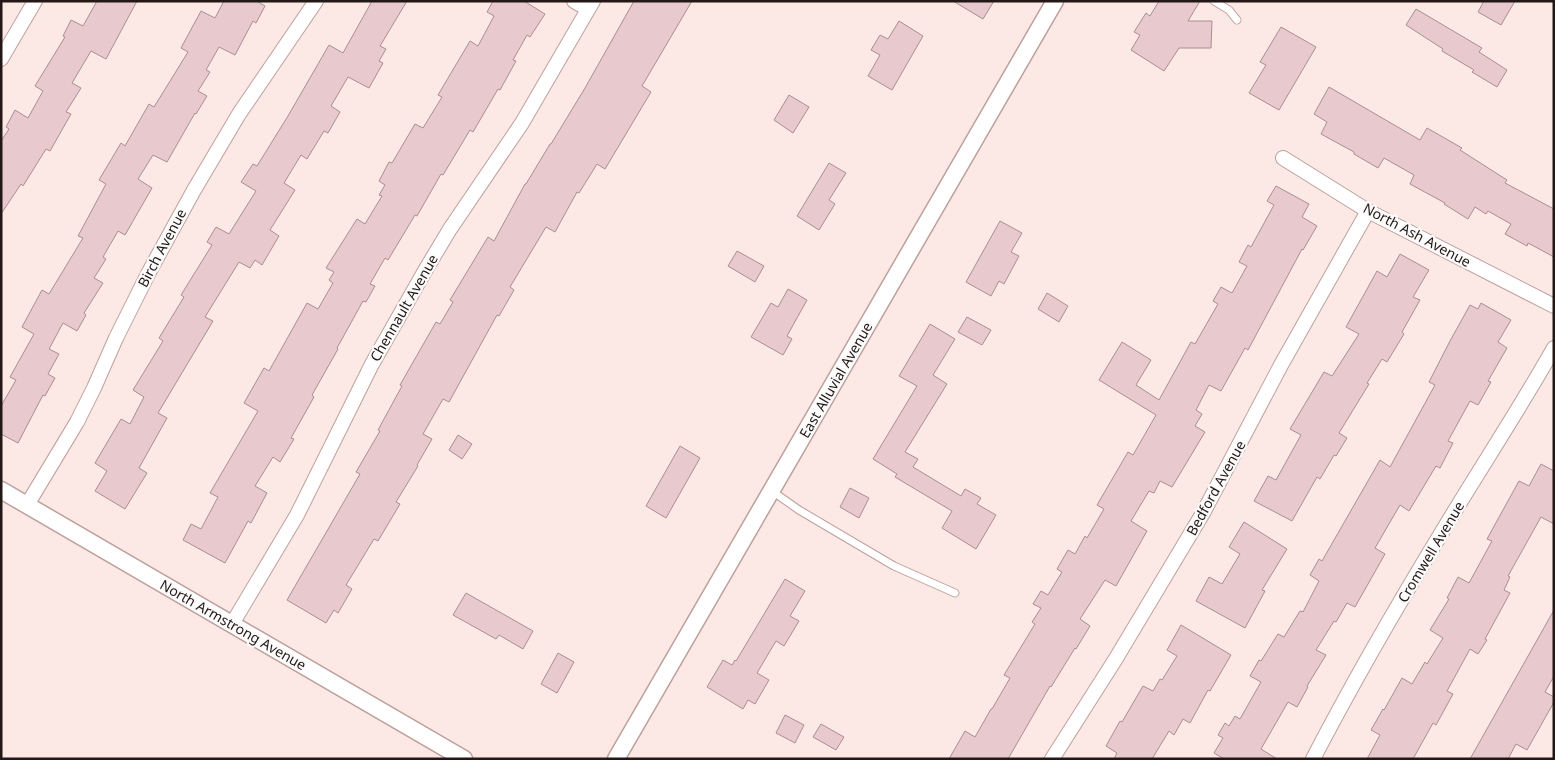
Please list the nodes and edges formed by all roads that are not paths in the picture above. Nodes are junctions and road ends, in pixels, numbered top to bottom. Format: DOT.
graph roads {
  1 [pos="35,1"];
  2 [pos="316,1"];
  3 [pos="574,1"];
  4 [pos="1055,1"];
  5 [pos="1214,1"];
  6 [pos="590,5"];
  7 [pos="1237,20"];
  8 [pos="1,59"];
  9 [pos="1283,158"];
  10 [pos="1368,211"];
  11 [pos="1554,306"];
  12 [pos="1554,348"];
  13 [pos="1,490"];
  14 [pos="772,491"];
  15 [pos="27,505"];
  16 [pos="954,593"];
  17 [pos="232,624"];
  18 [pos="464,759"];
  19 [pos="616,759"];
  20 [pos="1052,759"];
  21 [pos="1312,759"];
  1 -- 8 [label="street"];
  2 -- 15 [label="street, Birch Avenue"];
  3 -- 6 [label="street"];
  4 -- 14 [label="street, East Alluvial Avenue"];
  5 -- 7 [label="lane"];
  6 -- 17 [label="street, Chennault Avenue"];
  9 -- 10 [label="street, North Ash Avenue"];
  10 -- 11 [label="street, North Ash Avenue"];
  10 -- 20 [label="street, Bedford Avenue"];
  12 -- 21 [label="street, Cromwell Avenue"];
  13 -- 15 [label="street, North Armstrong Avenue"];
  14 -- 16 [label="lane"];
  14 -- 19 [label="street, East Alluvial Avenue"];
  15 -- 17 [label="street, North Armstrong Avenue"];
  17 -- 18 [label="street, North Armstrong Avenue"];
}
